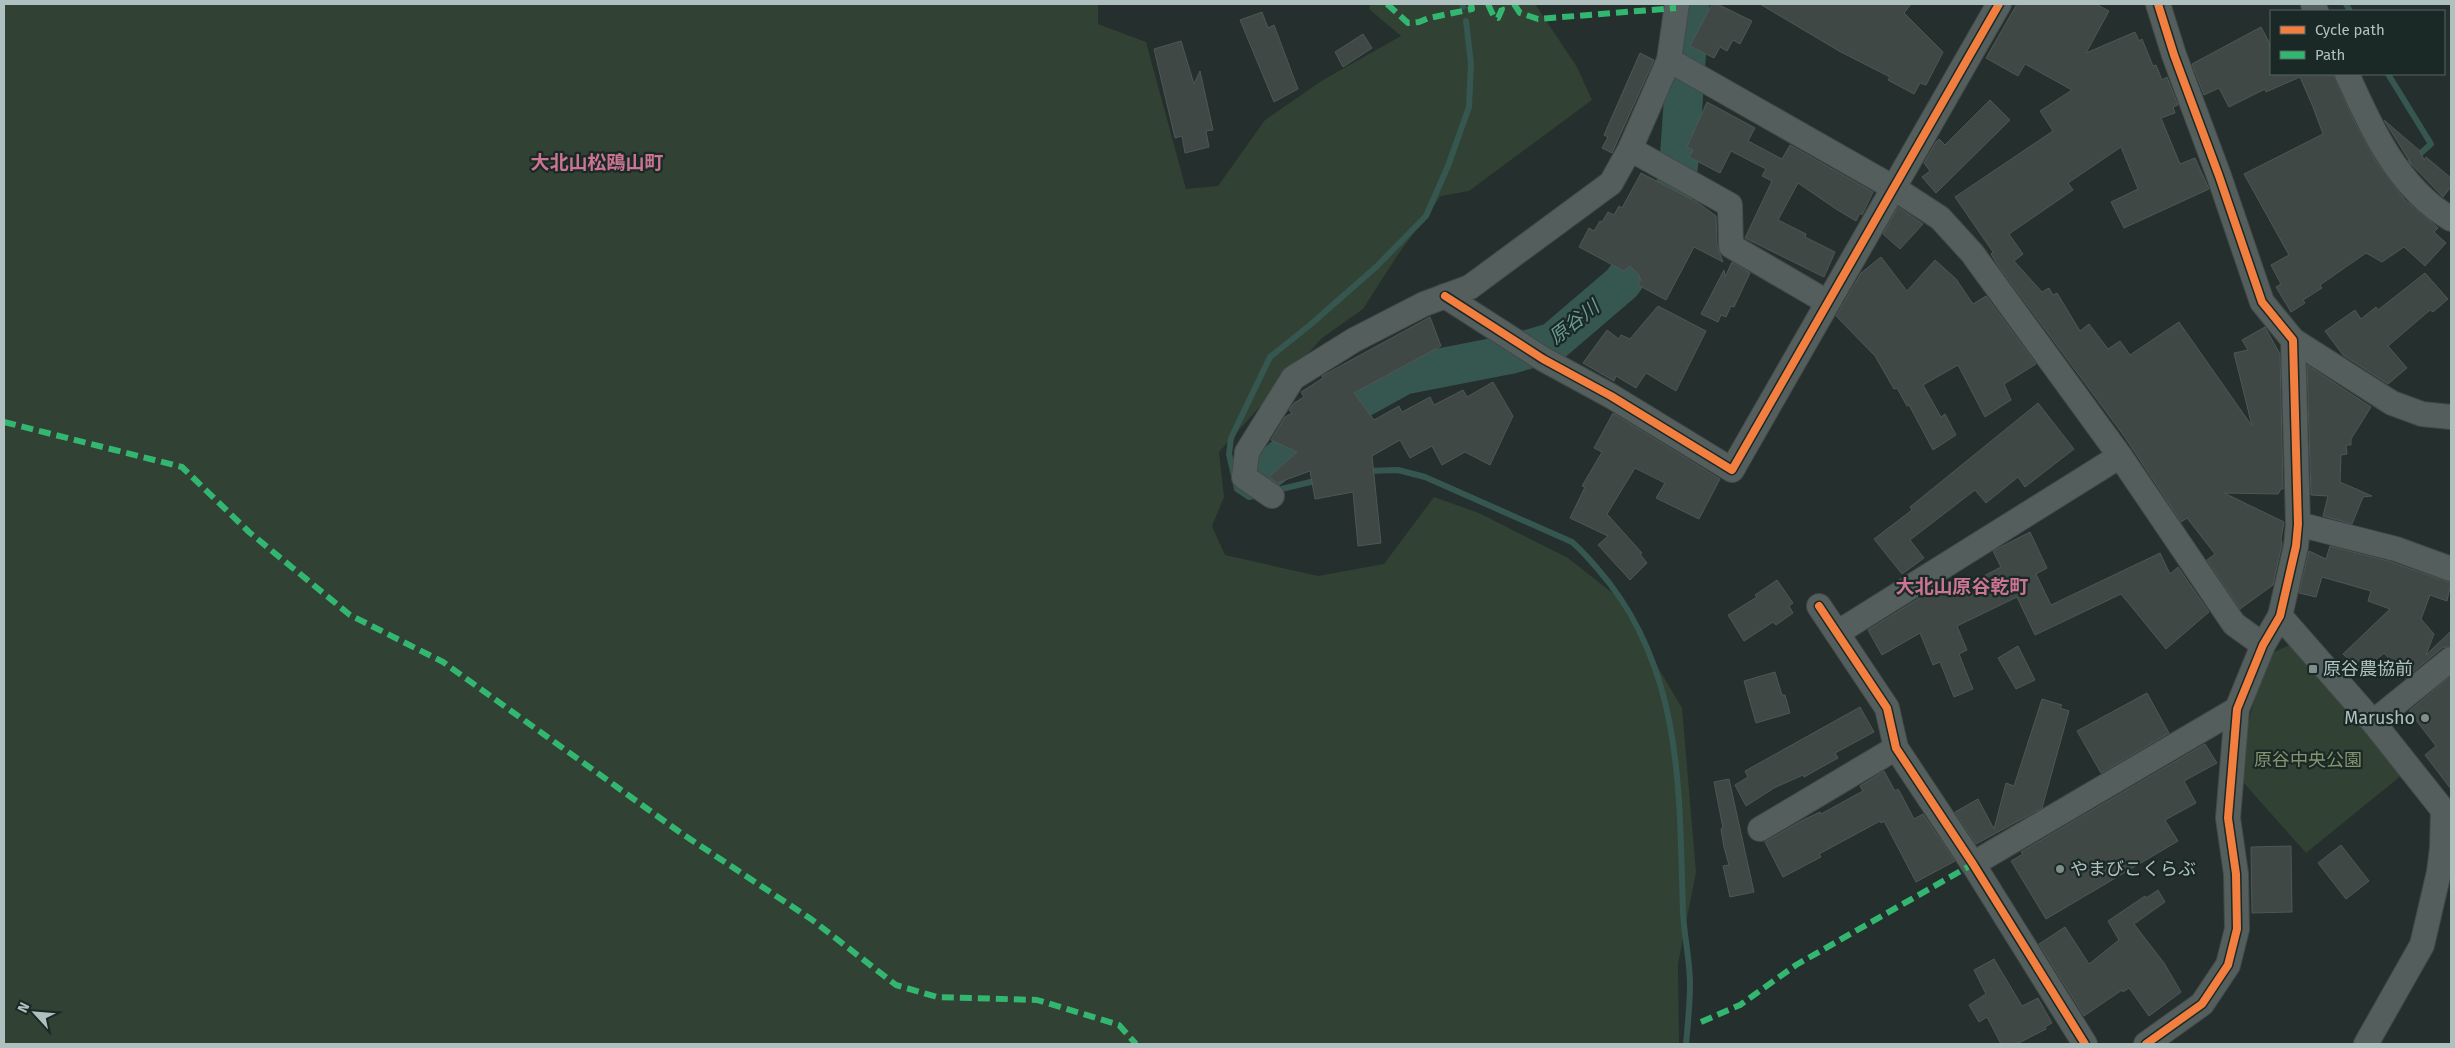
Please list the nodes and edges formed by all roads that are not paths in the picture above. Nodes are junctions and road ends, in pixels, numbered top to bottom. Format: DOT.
graph roads {
  1 [pos="1677,4"];
  2 [pos="1999,4"];
  3 [pos="2158,4"];
  4 [pos="1670,60"];
  5 [pos="2347,75"];
  6 [pos="1630,149"];
  7 [pos="1894,188"];
  8 [pos="2451,219"];
  9 [pos="1446,296"];
  10 [pos="1827,302"];
  11 [pos="2293,340"];
  12 [pos="2451,417"];
  13 [pos="2120,456"];
  14 [pos="1272,496"];
  15 [pos="2298,524"];
  16 [pos="2451,569"];
  17 [pos="1819,606"];
  18 [pos="2280,616"];
  19 [pos="1837,633"];
  20 [pos="2262,645"];
  21 [pos="2451,659"];
  22 [pos="2237,709"];
  23 [pos="2373,722"];
  24 [pos="1896,748"];
  25 [pos="1760,829"];
  26 [pos="1973,864"];
  27 [pos="2085,1044"];
  28 [pos="2146,1044"];
  29 [pos="2366,1044"];
  1 -- 4 [label="street"];
  2 -- 7 [label="street"];
  3 -- 11 [label="street"];
  4 -- 6 [label="street"];
  4 -- 7 [label="street"];
  5 -- 8 [label="street"];
  6 -- 9 [label="street"];
  6 -- 10 [label="street"];
  7 -- 10 [label="street"];
  7 -- 13 [label="street"];
  9 -- 10 [label="street"];
  9 -- 14 [label="street"];
  11 -- 12 [label="street"];
  11 -- 15 [label="street"];
  13 -- 19 [label="street"];
  13 -- 20 [label="street"];
  15 -- 16 [label="street"];
  15 -- 18 [label="street"];
  17 -- 19 [label="street"];
  18 -- 20 [label="street"];
  18 -- 23 [label="street"];
  19 -- 24 [label="street"];
  20 -- 22 [label="street"];
  21 -- 23 [label="street"];
  22 -- 26 [label="street"];
  22 -- 28 [label="street"];
  23 -- 29 [label="street"];
  24 -- 25 [label="street"];
  24 -- 26 [label="street"];
  26 -- 27 [label="street"];
}
